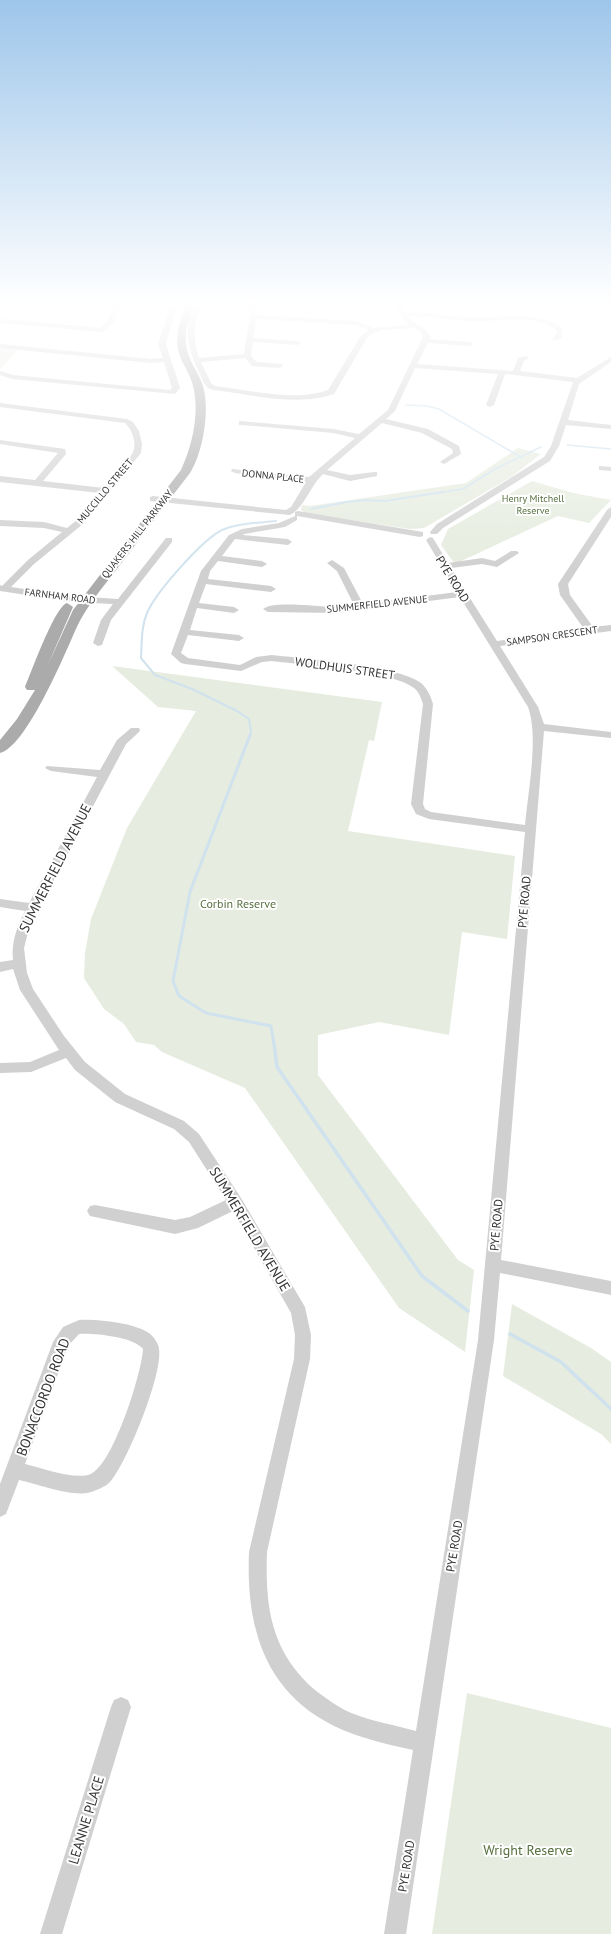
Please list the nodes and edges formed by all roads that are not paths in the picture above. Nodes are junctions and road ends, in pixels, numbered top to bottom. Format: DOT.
graph roads {
  1 [pos="189,392"];
  2 [pos="199,392"];
  3 [pos="256,392"];
  4 [pos="331,392"];
  5 [pos="401,392"];
  6 [pos="495,392"];
  7 [pos="572,392"];
  8 [pos="190,402"];
  9 [pos="0,404"];
  10 [pos="490,405"];
  11 [pos="381,420"];
  12 [pos="562,422"];
  13 [pos="242,423"];
  14 [pos="611,426"];
  15 [pos="187,434"];
  16 [pos="361,437"];
  17 [pos="0,442"];
  18 [pos="444,462"];
  19 [pos="235,471"];
  20 [pos="320,471"];
  21 [pos="374,474"];
  22 [pos="0,479"];
  23 [pos="311,480"];
  24 [pos="37,483"];
  25 [pos="107,491"];
  26 [pos="158,500"];
  27 [pos="611,510"];
  28 [pos="291,515"];
  29 [pos="0,523"];
  30 [pos="69,531"];
  31 [pos="428,535"];
  32 [pos="232,537"];
  33 [pos="169,540"];
  34 [pos="288,542"];
  35 [pos="514,553"];
  36 [pos="215,558"];
  37 [pos="332,563"];
  38 [pos="262,564"];
  39 [pos="445,566"];
  40 [pos="202,580"];
  41 [pos="2,588"];
  42 [pos="271,589"];
  43 [pos="462,594"];
  44 [pos="79,599"];
  45 [pos="119,604"];
  46 [pos="194,605"];
  47 [pos="360,607"];
  48 [pos="268,609"];
  49 [pos="234,610"];
  50 [pos="611,628"];
  51 [pos="591,631"];
  52 [pos="184,632"];
  53 [pos="238,638"];
  54 [pos="98,643"];
  55 [pos="494,644"];
  56 [pos="539,727"];
  57 [pos="135,730"];
  58 [pos="0,734"];
  59 [pos="611,734"];
  60 [pos="0,749"];
  61 [pos="51,768"];
  62 [pos="104,774"];
  63 [pos="530,829"];
  64 [pos="0,903"];
  65 [pos="32,908"];
  66 [pos="18,964"];
  67 [pos="0,967"];
  68 [pos="68,1052"];
  69 [pos="0,1068"];
  70 [pos="236,1202"];
  71 [pos="94,1211"];
  72 [pos="492,1265"];
  73 [pos="611,1288"];
  74 [pos="15,1470"];
  75 [pos="0,1508"];
  76 [pos="121,1707"];
  77 [pos="424,1743"];
  78 [pos="51,1934"];
  79 [pos="395,1934"];
  1 -- 8 [label="main road"];
  2 -- 26 [label="main road, QUAKERS HILL PARKWAY"];
  3 -- 4 [label="street"];
  5 -- 11 [label="street"];
  6 -- 10 [label="street"];
  7 -- 12 [label="street"];
  9 -- 25 [label="street, MUCCILLO STREET"];
  11 -- 16 [label="street"];
  11 -- 18 [label="street"];
  12 -- 14 [label="street"];
  12 -- 31 [label="street"];
  13 -- 16 [label="street"];
  15 -- 26 [label="main road, QUAKERS HILL PARKWAY"];
  16 -- 20 [label="street"];
  17 -- 24 [label="street"];
  19 -- 23 [label="street, DONNA PLACE"];
  20 -- 21 [label="street"];
  20 -- 23 [label="street"];
  22 -- 24 [label="street"];
  23 -- 28 [label="street"];
  24 -- 25 [label="street"];
  25 -- 30 [label="street, MUCCILLO STREET"];
  26 -- 28 [label="street"];
  26 -- 44 [label="main road, QUAKERS HILL PARKWAY"];
  27 -- 51 [label="street"];
  28 -- 31 [label="street"];
  28 -- 32 [label="street"];
  29 -- 30 [label="street"];
  30 -- 41 [label="street, MUCCILLO STREET"];
  31 -- 39 [label="street, PYE ROAD"];
  32 -- 34 [label="street"];
  32 -- 36 [label="street"];
  33 -- 45 [label="street"];
  35 -- 39 [label="street"];
  36 -- 38 [label="street"];
  36 -- 40 [label="street"];
  37 -- 47 [label="street"];
  39 -- 43 [label="street, PYE ROAD"];
  40 -- 42 [label="street"];
  40 -- 46 [label="street"];
  41 -- 44 [label="street, FARNHAM ROAD"];
  43 -- 47 [label="street, SUMMERFIELD AVENUE"];
  43 -- 55 [label="street, PYE ROAD"];
  44 -- 45 [label="street, FARNHAM ROAD"];
  44 -- 58 [label="main road, QUAKERS HILL PARKWAY"];
  44 -- 60 [label="main road, QUAKERS HILL PARKWAY"];
  45 -- 54 [label="street"];
  46 -- 49 [label="street"];
  46 -- 52 [label="street"];
  47 -- 48 [label="street, SUMMERFIELD AVENUE"];
  50 -- 51 [label="street, SAMPSON CRESCENT"];
  51 -- 55 [label="street, SAMPSON CRESCENT"];
  52 -- 53 [label="street"];
  52 -- 63 [label="street, WOLDHUIS STREET"];
  55 -- 56 [label="street, PYE ROAD"];
  56 -- 59 [label="street"];
  56 -- 63 [label="street, PYE ROAD"];
  57 -- 62 [label="street, SUMMERFIELD AVENUE"];
  61 -- 62 [label="street"];
  62 -- 65 [label="street, SUMMERFIELD AVENUE"];
  63 -- 72 [label="street, PYE ROAD"];
  64 -- 65 [label="street"];
  65 -- 66 [label="street, SUMMERFIELD AVENUE"];
  66 -- 67 [label="street"];
  66 -- 68 [label="street, SUMMERFIELD AVENUE"];
  68 -- 69 [label="street"];
  68 -- 70 [label="street, SUMMERFIELD AVENUE"];
  70 -- 71 [label="street"];
  70 -- 77 [label="street, SUMMERFIELD AVENUE"];
  72 -- 73 [label="street"];
  72 -- 77 [label="street, PYE ROAD"];
  74 -- 74 [label="street, BONACCORDO ROAD"];
  74 -- 75 [label="street, BONACCORDO ROAD"];
  76 -- 78 [label="street, LEANNE PLACE"];
  77 -- 79 [label="street, PYE ROAD"];
}
